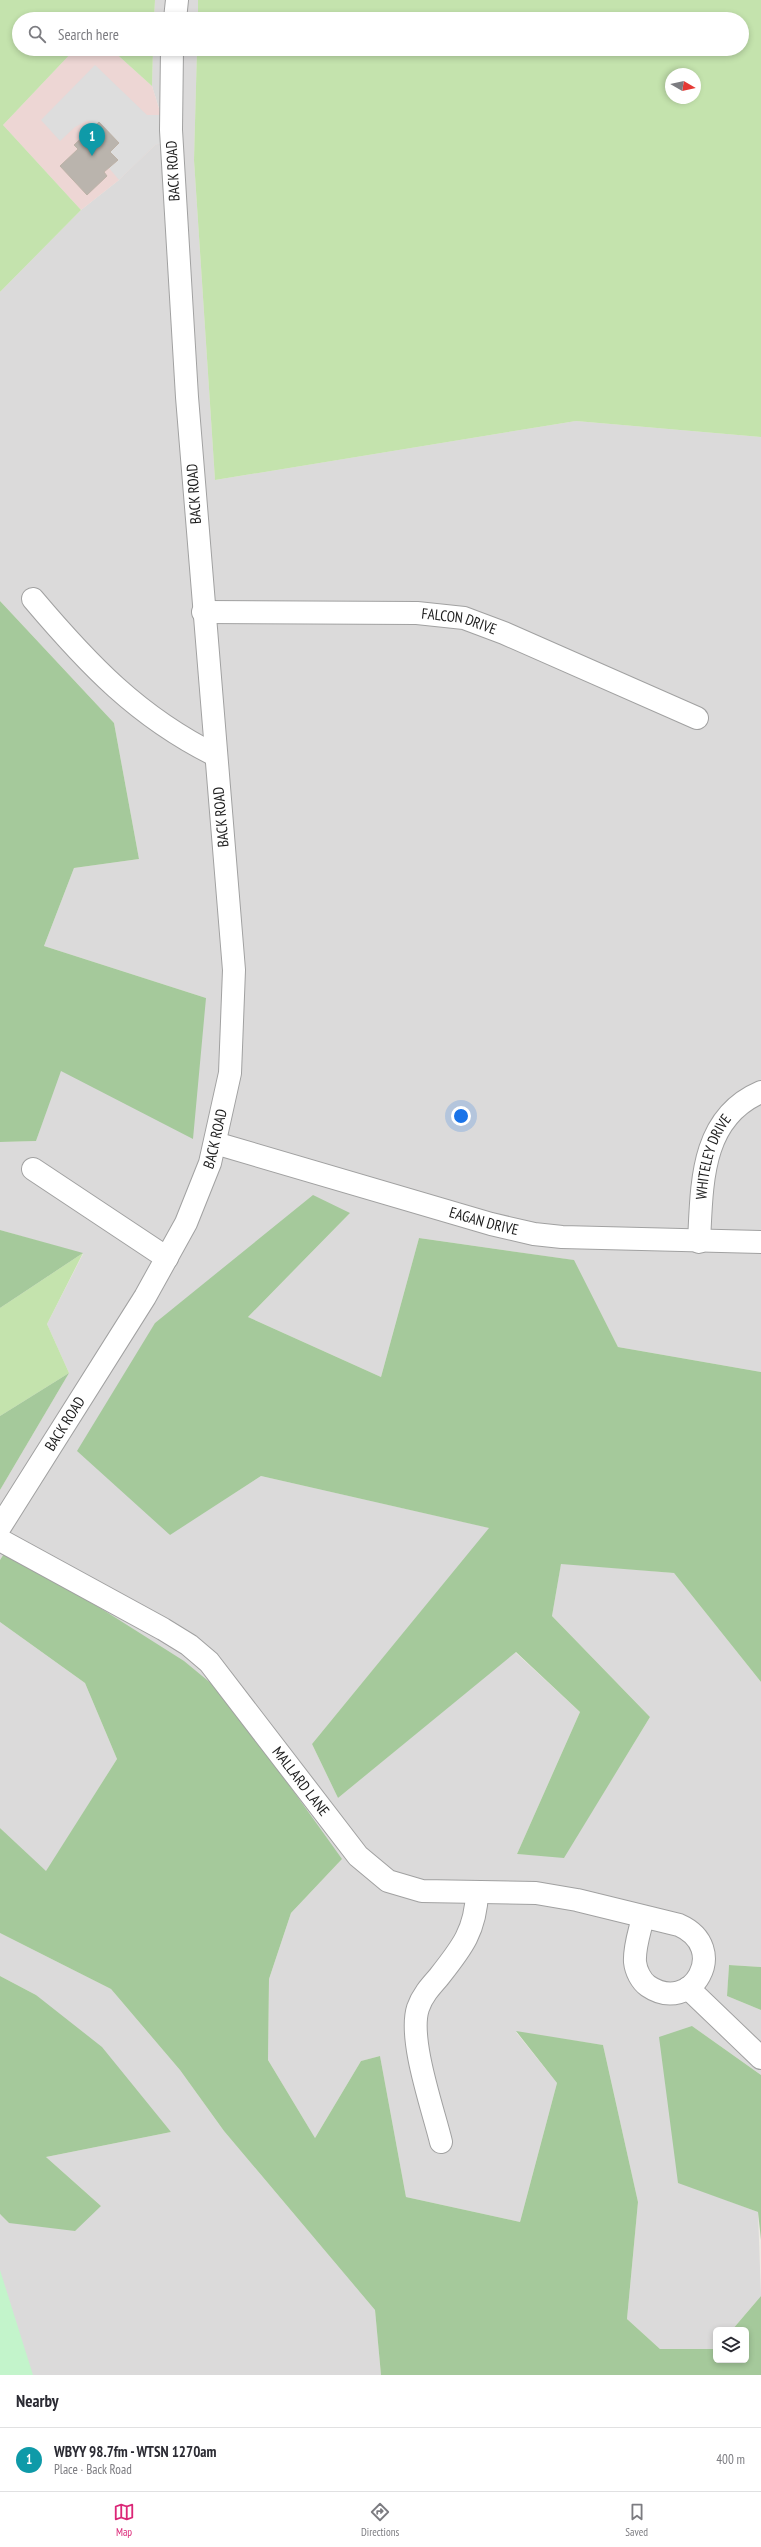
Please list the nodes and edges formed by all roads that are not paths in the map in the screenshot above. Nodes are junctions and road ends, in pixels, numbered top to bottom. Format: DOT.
graph roads {
  1 [pos="177,0"];
  2 [pos="176,12"];
  3 [pos="172,56"];
  4 [pos="33,600"];
  5 [pos="203,612"];
  6 [pos="697,718"];
  7 [pos="215,755"];
  8 [pos="761,1092"];
  9 [pos="215,1143"];
  10 [pos="33,1169"];
  11 [pos="699,1242"];
  12 [pos="761,1242"];
  13 [pos="167,1258"];
  14 [pos="0,1527"];
  15 [pos="0,1540"];
  16 [pos="477,1892"];
  17 [pos="644,1917"];
  18 [pos="688,1988"];
  19 [pos="761,2058"];
  20 [pos="441,2142"];
  1 -- 2 [label="street"];
  3 -- 5 [label="street, BACK ROAD"];
  4 -- 7 [label="street"];
  5 -- 6 [label="street, FALCON DRIVE"];
  5 -- 7 [label="street, BACK ROAD"];
  7 -- 9 [label="street, BACK ROAD"];
  8 -- 11 [label="street, WHITELEY DRIVE"];
  9 -- 11 [label="street, EAGAN DRIVE"];
  9 -- 13 [label="street, BACK ROAD"];
  10 -- 13 [label="street"];
  11 -- 12 [label="street, EAGAN DRIVE"];
  13 -- 14 [label="street, BACK ROAD"];
  15 -- 16 [label="street, MALLARD LANE"];
  16 -- 17 [label="street, MALLARD LANE"];
  16 -- 20 [label="street"];
  17 -- 18 [label="street, MALLARD LANE"];
  17 -- 18 [label="street"];
  18 -- 19 [label="street"];
}
